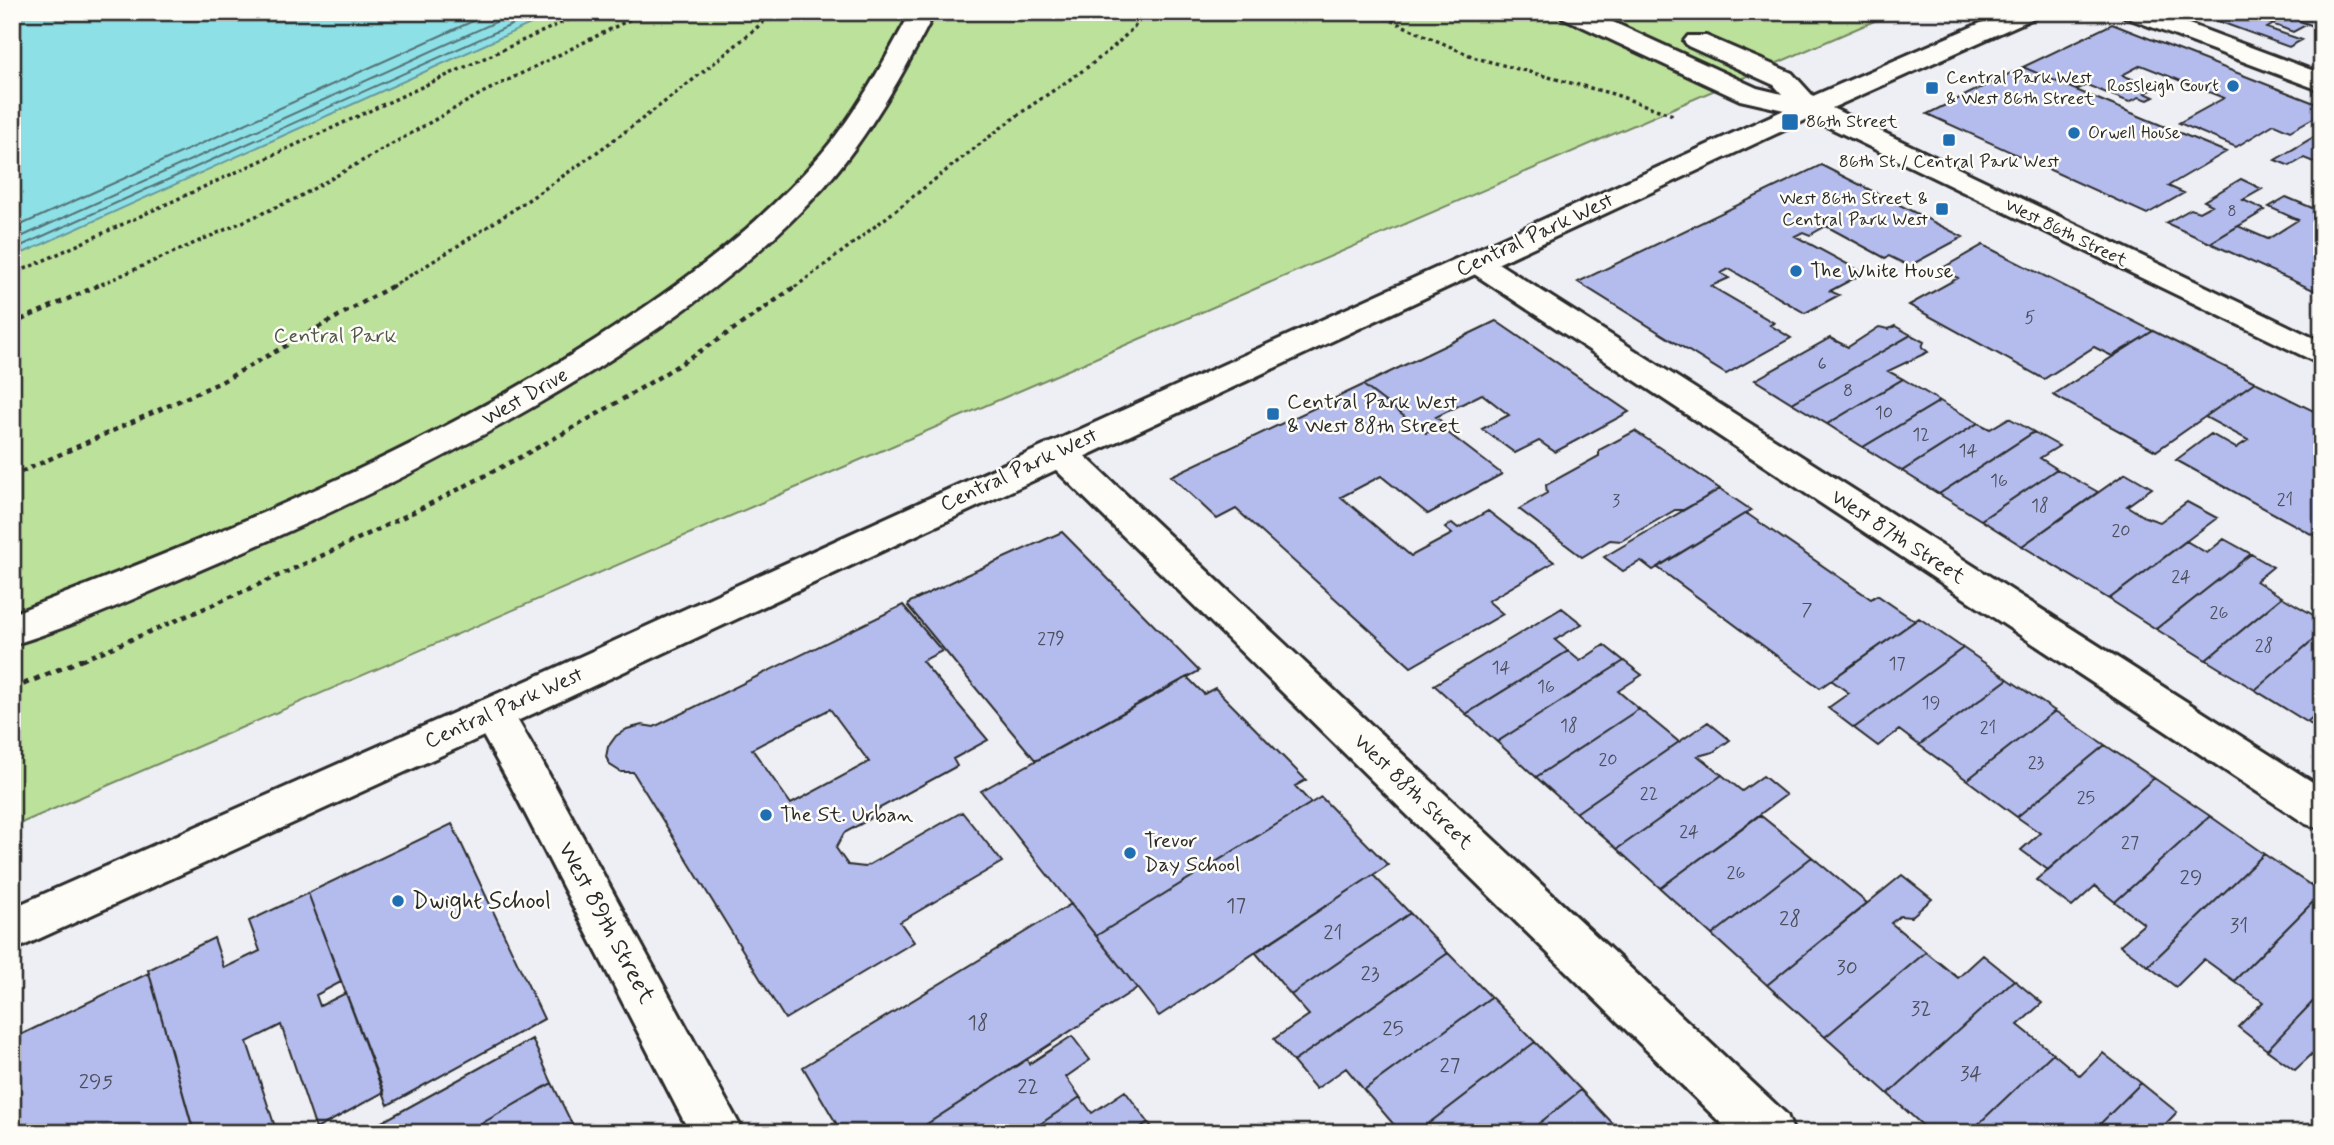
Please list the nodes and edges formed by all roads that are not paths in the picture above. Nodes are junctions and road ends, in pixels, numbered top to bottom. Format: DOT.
graph roads {
  1 [pos="923,12"];
  2 [pos="1571,12"];
  3 [pos="2027,12"];
  4 [pos="2134,12"];
  5 [pos="1675,31"];
  6 [pos="2322,83"];
  7 [pos="1811,108"];
  8 [pos="1476,262"];
  9 [pos="2322,355"];
  10 [pos="1059,452"];
  11 [pos="12,630"];
  12 [pos="492,714"];
  13 [pos="2322,811"];
  14 [pos="12,930"];
  15 [pos="718,1133"];
  16 [pos="1768,1133"];
  1 -- 11 [label="street, West Drive"];
  2 -- 7 [label="street"];
  3 -- 7 [label="street, Central Park West"];
  4 -- 6 [label="street"];
  5 -- 7 [label="street"];
  7 -- 8 [label="street, Central Park West"];
  7 -- 9 [label="street, West 86th Street"];
  8 -- 10 [label="street, Central Park West"];
  8 -- 13 [label="street, West 87th Street"];
  10 -- 12 [label="street, Central Park West"];
  10 -- 16 [label="street, West 88th Street"];
  12 -- 14 [label="street, Central Park West"];
  12 -- 15 [label="street, West 89th Street"];
}
